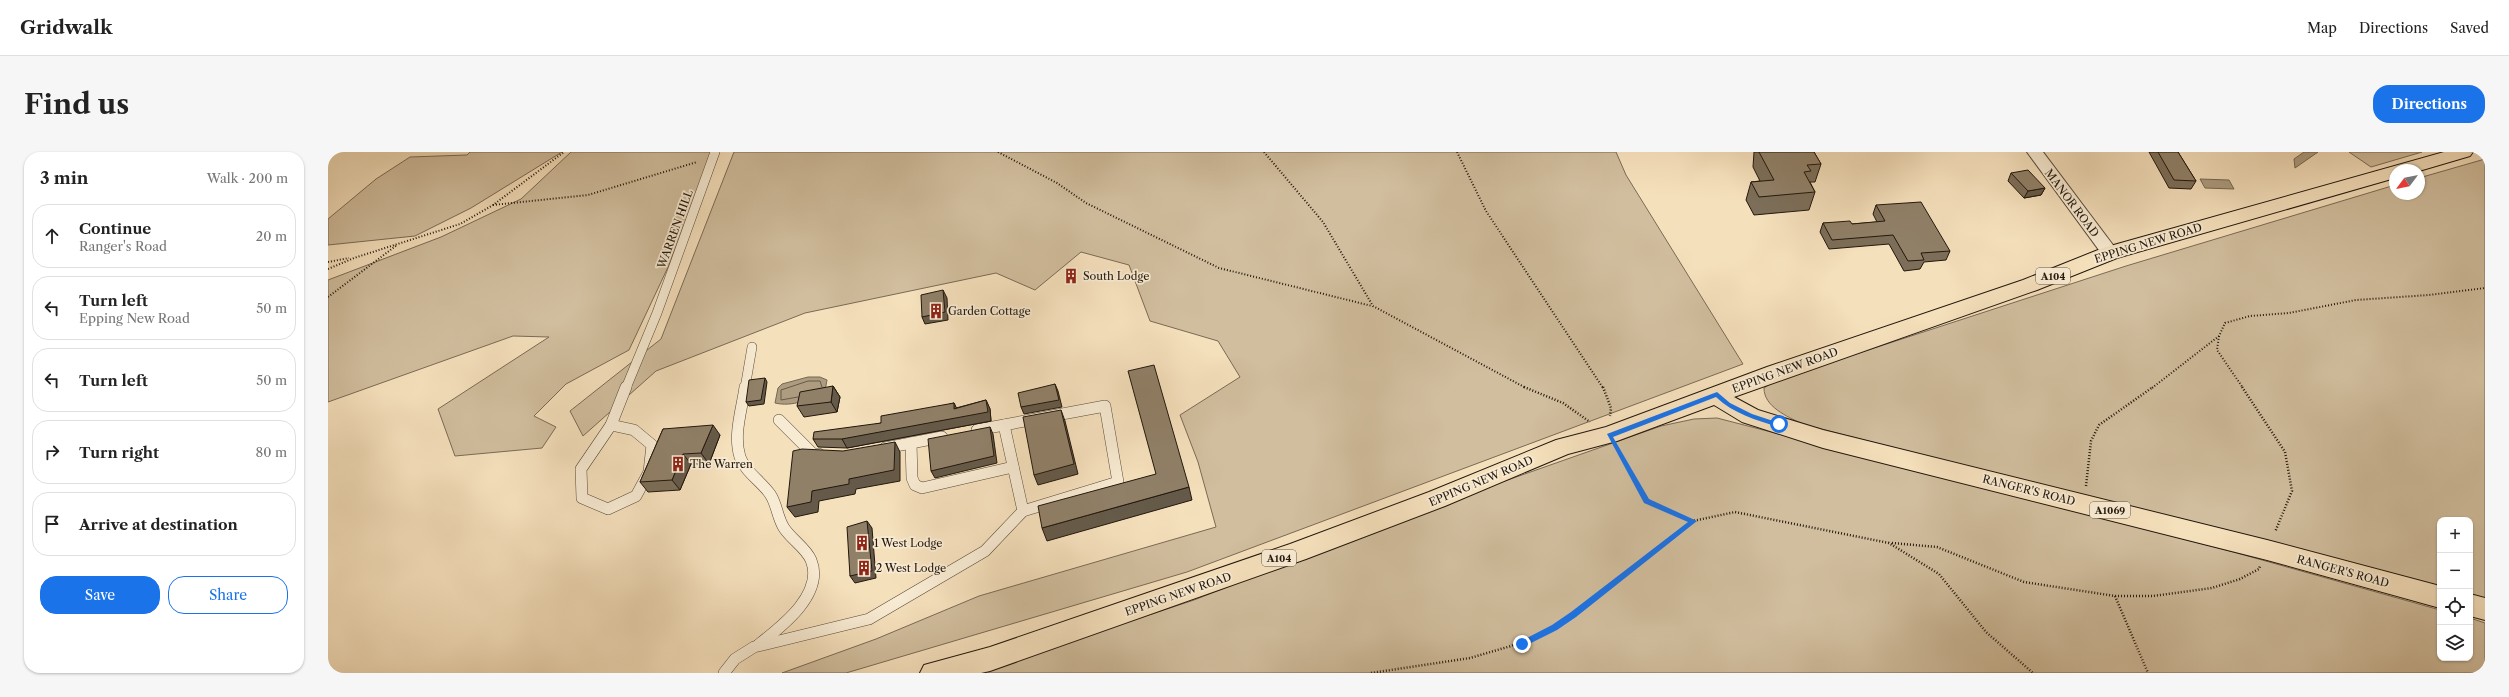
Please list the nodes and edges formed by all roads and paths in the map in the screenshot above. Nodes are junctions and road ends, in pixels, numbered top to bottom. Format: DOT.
graph roads {
  1 [pos="564,152"];
  2 [pos="998,152"];
  3 [pos="1264,152"];
  4 [pos="1457,152"];
  5 [pos="2035,152"];
  6 [pos="2464,152"];
  7 [pos="715,154"];
  8 [pos="2423,164"];
  9 [pos="2389,174"];
  10 [pos="493,205"];
  11 [pos="399,243"];
  12 [pos="2110,253"];
  13 [pos="354,258"];
  14 [pos="328,262"];
  15 [pos="328,269"];
  16 [pos="2485,288"];
  17 [pos="328,297"];
  18 [pos="1373,306"];
  19 [pos="752,348"];
  20 [pos="1717,394"];
  21 [pos="779,420"];
  22 [pos="1004,425"];
  23 [pos="611,426"];
  24 [pos="965,432"];
  25 [pos="950,435"];
  26 [pos="1609,435"];
  27 [pos="911,443"];
  28 [pos="872,450"];
  29 [pos="827,454"];
  30 [pos="1013,467"];
  31 [pos="2079,489"];
  32 [pos="1023,511"];
  33 [pos="1694,521"];
  34 [pos="2116,596"];
  35 [pos="2437,596"];
  36 [pos="2473,606"];
  37 [pos="2485,609"];
  38 [pos="754,647"];
  39 [pos="724,673"];
  40 [pos="933,673"];
  41 [pos="1371,673"];
  42 [pos="2033,673"];
  43 [pos="2148,673"];
  1 -- 10 [label="path"];
  2 -- 18 [label="path"];
  3 -- 18 [label="path"];
  4 -- 26 [label="path"];
  5 -- 12 [label="street, MANOR ROAD"];
  6 -- 8 [label="main road"];
  7 -- 10 [label="path"];
  7 -- 23 [label="lane, WARREN HILL"];
  9 -- 12 [label="main road, EPPING NEW ROAD / A104"];
  10 -- 11 [label="path"];
  11 -- 13 [label="path"];
  11 -- 17 [label="path"];
  12 -- 20 [label="main road, EPPING NEW ROAD / A104"];
  13 -- 14 [label="path"];
  13 -- 15 [label="path"];
  16 -- 31 [label="path"];
  18 -- 26 [label="path"];
  19 -- 38 [label="lane"];
  20 -- 26 [label="main road, EPPING NEW ROAD / A104"];
  20 -- 35 [label="main road, RANGER'S ROAD / A1069"];
  21 -- 29 [label="lane"];
  22 -- 24 [label="lane"];
  22 -- 30 [label="lane"];
  22 -- 32 [label="lane"];
  23 -- 23 [label="lane"];
  25 -- 27 [label="lane"];
  26 -- 33 [label="path"];
  26 -- 40 [label="main road, EPPING NEW ROAD / A104"];
  27 -- 28 [label="lane"];
  27 -- 30 [label="lane"];
  30 -- 32 [label="lane"];
  32 -- 38 [label="lane"];
  33 -- 41 [label="path"];
  33 -- 42 [label="path"];
  34 -- 43 [label="path"];
  36 -- 37 [label="main road"];
  38 -- 39 [label="lane"];
}
